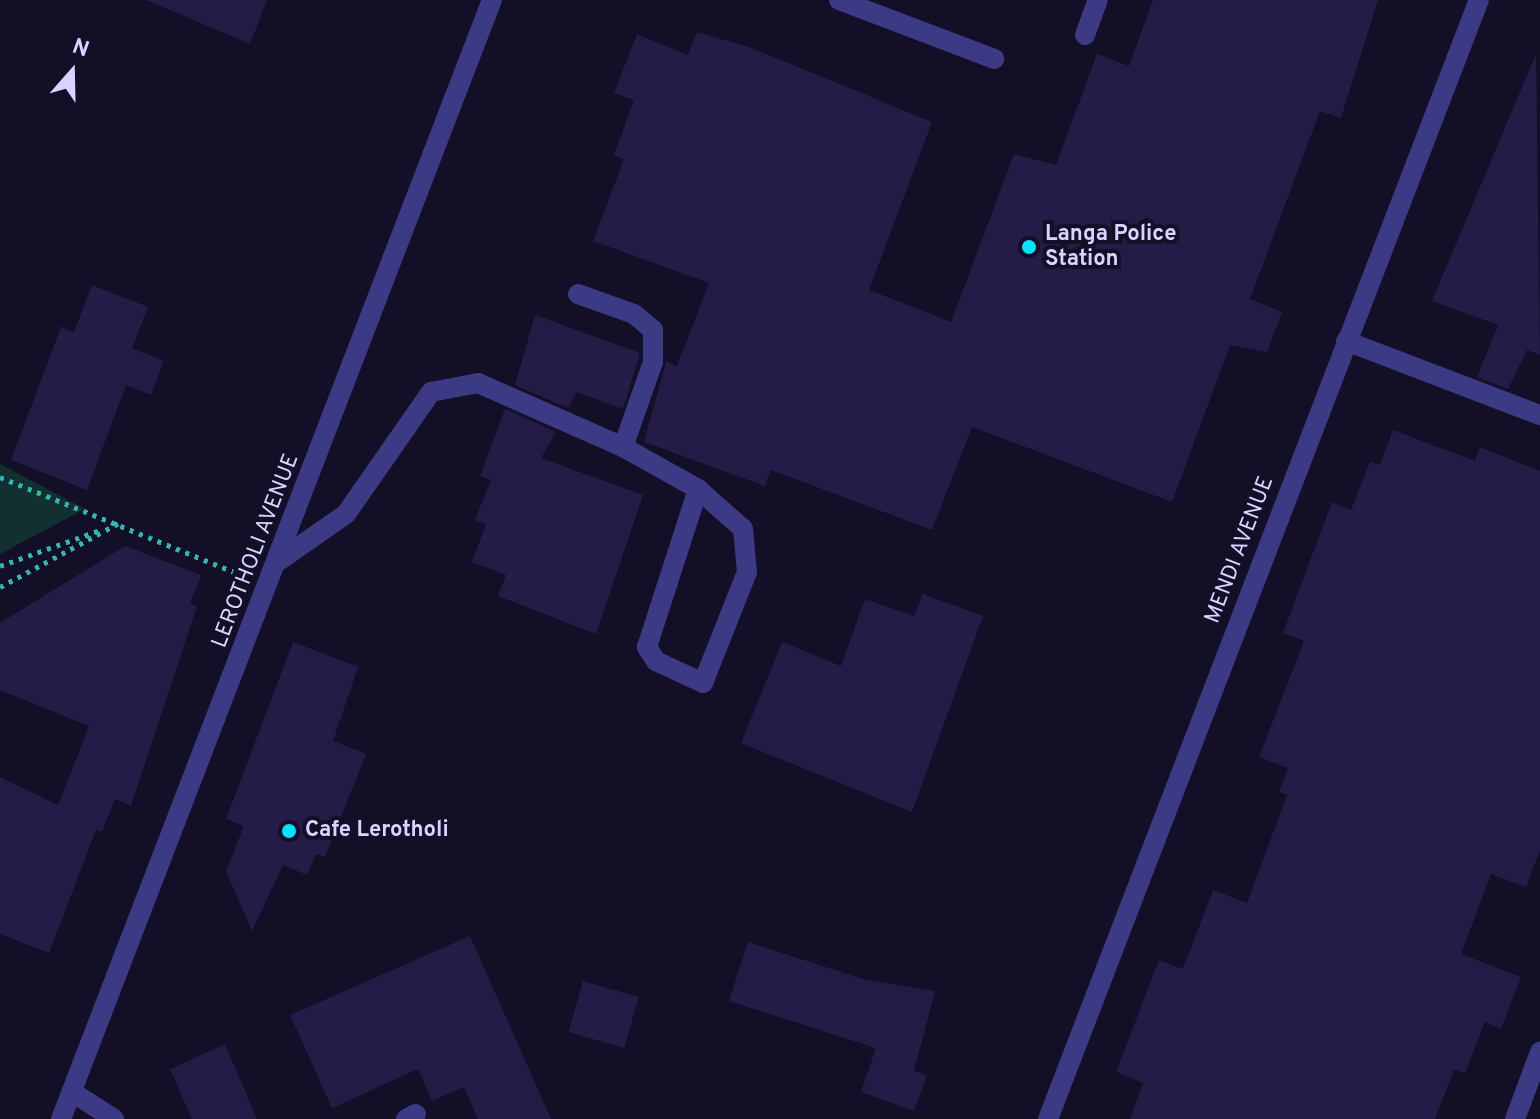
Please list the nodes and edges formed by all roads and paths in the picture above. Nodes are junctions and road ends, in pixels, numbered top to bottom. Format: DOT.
graph roads {
  1 [pos="492,0"];
  2 [pos="839,0"];
  3 [pos="1098,0"];
  4 [pos="1479,0"];
  5 [pos="1085,35"];
  6 [pos="994,59"];
  7 [pos="578,294"];
  8 [pos="1346,341"];
  9 [pos="1540,415"];
  10 [pos="623,447"];
  11 [pos="0,477"];
  12 [pos="698,489"];
  13 [pos="119,523"];
  14 [pos="279,560"];
  15 [pos="0,566"];
  16 [pos="268,586"];
  17 [pos="0,587"];
  18 [pos="1540,1052"];
  19 [pos="72,1092"];
  20 [pos="61,1119"];
  21 [pos="114,1119"];
  22 [pos="1048,1119"];
  23 [pos="1515,1119"];
  1 -- 14 [label="street, LEROTHOLI AVENUE"];
  2 -- 6 [label="street"];
  3 -- 5 [label="street"];
  4 -- 8 [label="street, MENDI AVENUE"];
  7 -- 10 [label="street"];
  8 -- 9 [label="street"];
  8 -- 22 [label="street, MENDI AVENUE"];
  10 -- 12 [label="street"];
  10 -- 14 [label="street"];
  11 -- 13 [label="path"];
  12 -- 12 [label="street"];
  13 -- 15 [label="path"];
  13 -- 16 [label="path"];
  13 -- 17 [label="path"];
  14 -- 16 [label="street, LEROTHOLI AVENUE"];
  16 -- 19 [label="street, LEROTHOLI AVENUE"];
  18 -- 23 [label="street"];
  19 -- 20 [label="street, LEROTHOLI AVENUE"];
  19 -- 21 [label="street"];
}
